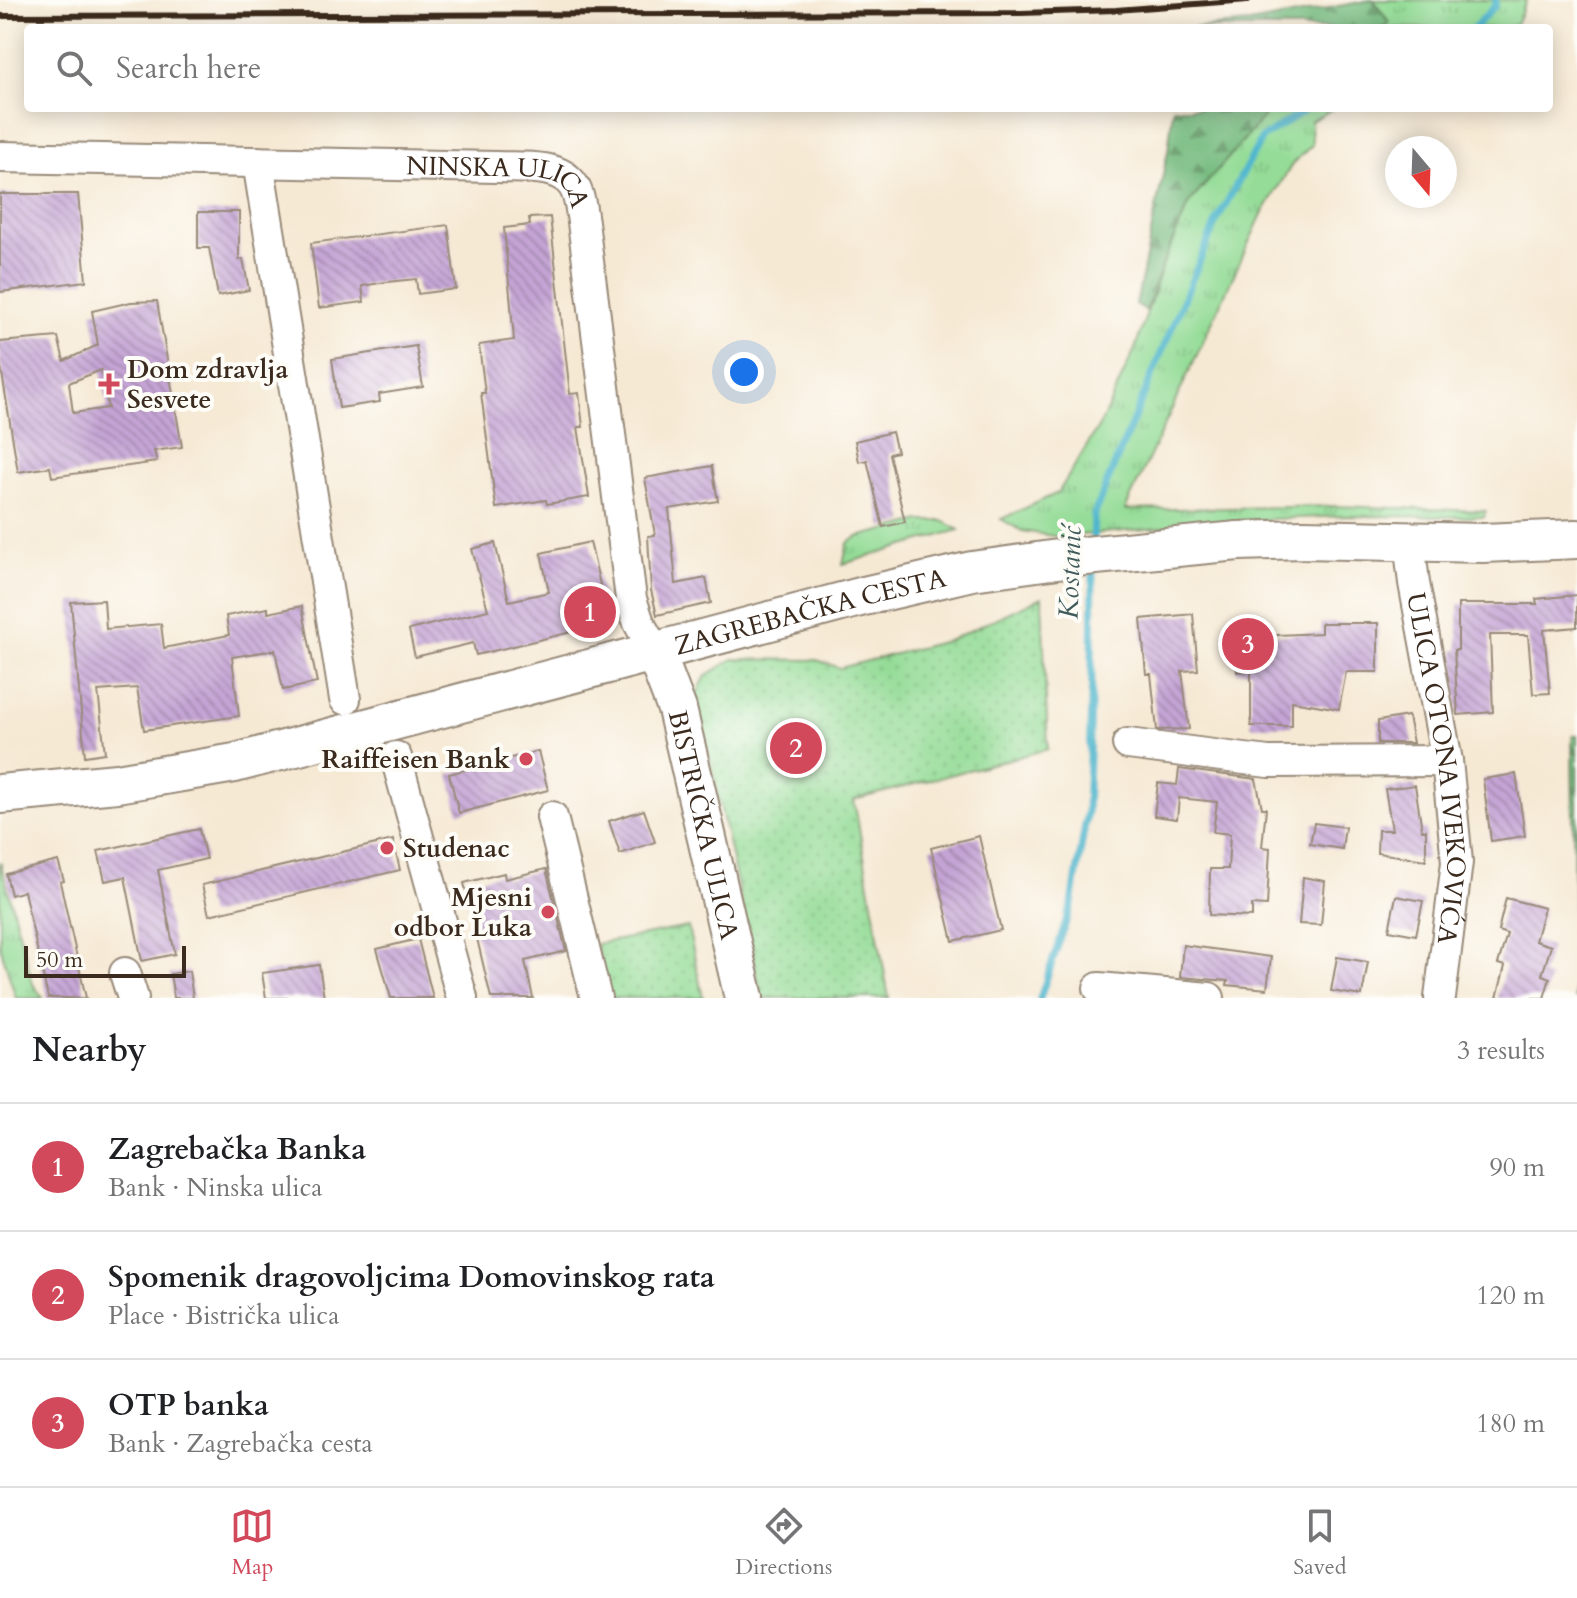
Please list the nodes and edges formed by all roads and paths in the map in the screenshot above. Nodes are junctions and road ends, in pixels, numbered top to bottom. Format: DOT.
graph roads {
  1 [pos="0,157"];
  2 [pos="258,162"];
  3 [pos="1577,539"];
  4 [pos="1409,541"];
  5 [pos="655,652"];
  6 [pos="345,699"];
  7 [pos="1128,744"];
  8 [pos="396,757"];
  9 [pos="1447,761"];
  10 [pos="0,794"];
  11 [pos="552,817"];
  12 [pos="1099,988"];
  13 [pos="462,998"];
  14 [pos="596,998"];
  15 [pos="744,998"];
  16 [pos="1209,998"];
  17 [pos="1440,998"];
  1 -- 2 [label="street, NINSKA ULICA"];
  2 -- 5 [label="street, NINSKA ULICA"];
  2 -- 6 [label="street"];
  3 -- 4 [label="main road, ZAGREBAČKA CESTA"];
  4 -- 5 [label="main road, ZAGREBAČKA CESTA"];
  4 -- 9 [label="street, ULICA OTONA IVEKOVIĆA"];
  5 -- 10 [label="main road, ZAGREBAČKA CESTA"];
  5 -- 15 [label="main road, BISTRIČKA ULICA"];
  7 -- 9 [label="street"];
  8 -- 13 [label="street"];
  9 -- 17 [label="street, ULICA OTONA IVEKOVIĆA"];
  11 -- 14 [label="street"];
  12 -- 16 [label="street"];
}
